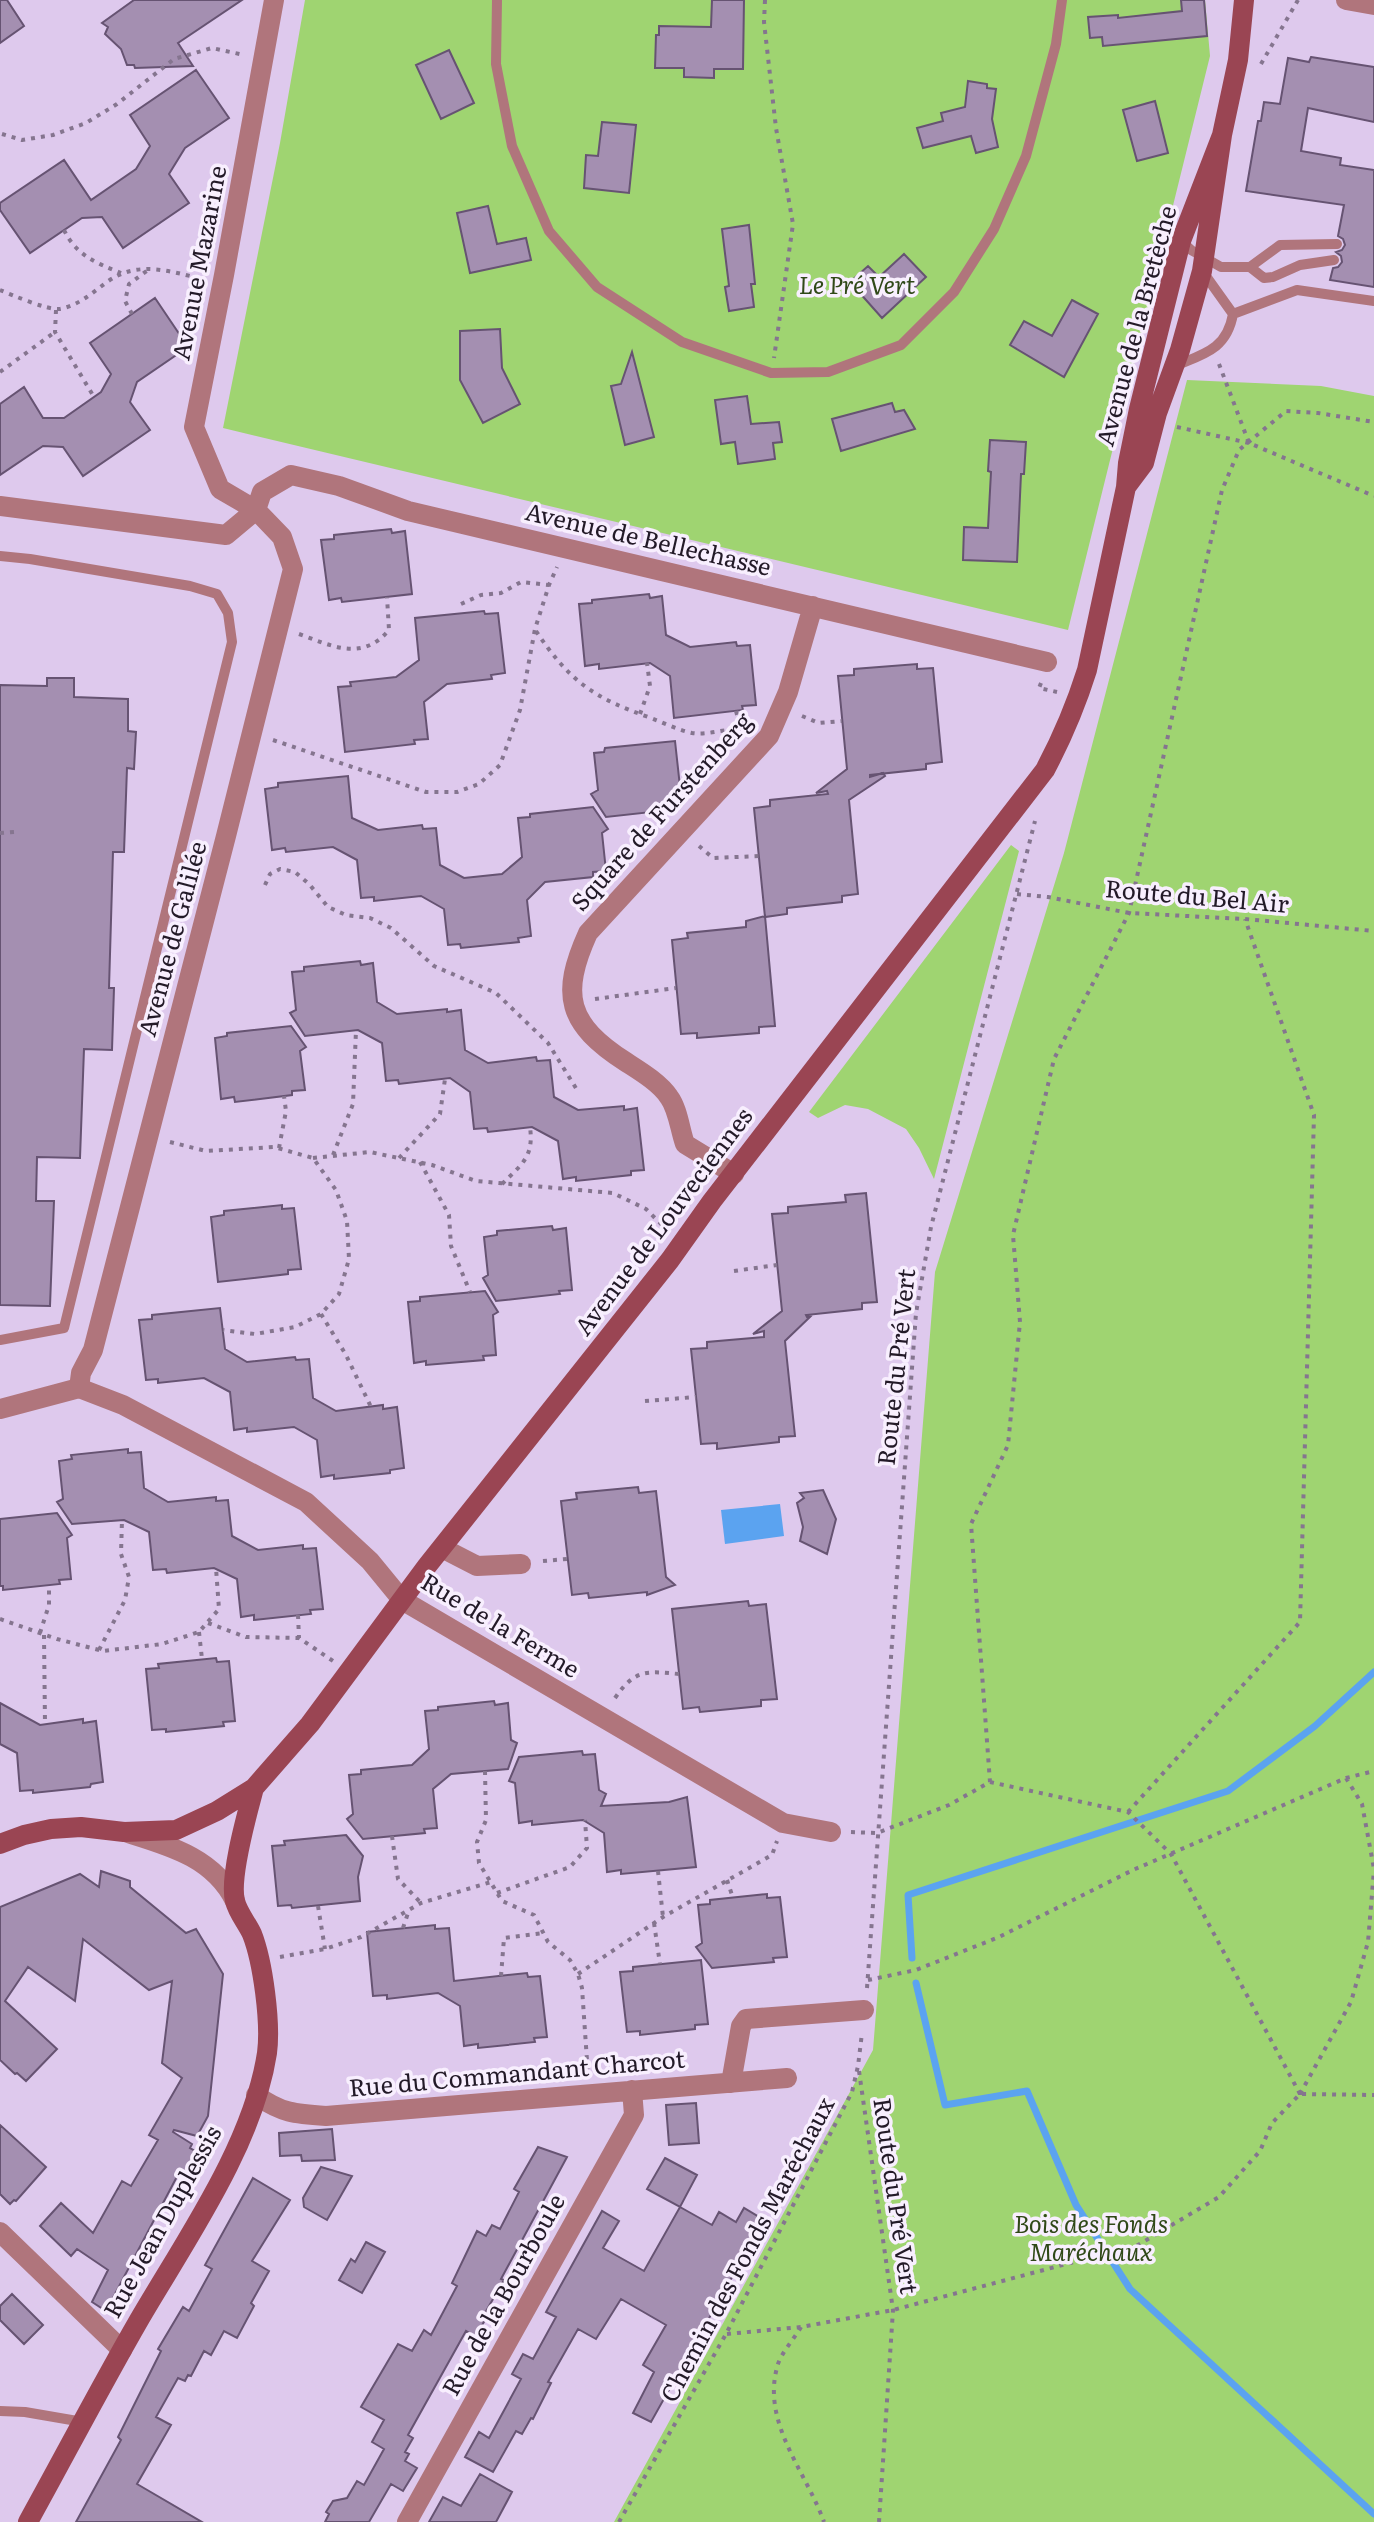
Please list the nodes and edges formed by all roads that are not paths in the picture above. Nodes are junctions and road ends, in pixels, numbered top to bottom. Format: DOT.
graph roads {
  1 [pos="274,0"];
  2 [pos="497,0"];
  3 [pos="1062,0"];
  4 [pos="1244,0"];
  5 [pos="1346,0"];
  6 [pos="1374,5"];
  7 [pos="1222,135"];
  8 [pos="1181,241"];
  9 [pos="1337,244"];
  10 [pos="1334,260"];
  11 [pos="1203,264"];
  12 [pos="1250,267"];
  13 [pos="1374,301"];
  14 [pos="1233,314"];
  15 [pos="1174,366"];
  16 [pos="1126,487"];
  17 [pos="0,506"];
  18 [pos="256,510"];
  19 [pos="0,556"];
  20 [pos="813,606"];
  21 [pos="1047,662"];
  22 [pos="1087,670"];
  23 [pos="734,1174"];
  24 [pos="0,1340"];
  25 [pos="79,1388"];
  26 [pos="0,1409"];
  27 [pos="442,1548"];
  28 [pos="521,1564"];
  29 [pos="402,1600"];
  30 [pos="254,1788"];
  31 [pos="124,1832"];
  32 [pos="831,1832"];
  33 [pos="0,1844"];
  34 [pos="235,1901"];
  35 [pos="864,2010"];
  36 [pos="787,2078"];
  37 [pos="731,2083"];
  38 [pos="632,2090"];
  39 [pos="256,2095"];
  40 [pos="0,2232"];
  41 [pos="122,2350"];
  42 [pos="0,2411"];
  43 [pos="83,2422"];
  44 [pos="28,2522"];
  45 [pos="407,2522"];
  1 -- 18 [label="street, Avenue Mazarine"];
  2 -- 3 [label="lane"];
  4 -- 7 [label="street, Avenue de la Bretèche"];
  5 -- 6 [label="street"];
  7 -- 8 [label="street, Avenue de la Bretèche"];
  7 -- 11 [label="street, Avenue de la Bretèche"];
  8 -- 11 [label="lane"];
  8 -- 16 [label="street, Avenue de la Bretèche"];
  9 -- 12 [label="lane"];
  10 -- 12 [label="lane"];
  11 -- 12 [label="lane"];
  11 -- 14 [label="lane"];
  11 -- 15 [label="street, Avenue de la Bretèche"];
  13 -- 14 [label="lane"];
  14 -- 15 [label="lane"];
  15 -- 16 [label="street, Avenue de la Bretèche"];
  16 -- 22 [label="street, Avenue de la Bretèche"];
  17 -- 18 [label="street, Avenue de Bellechasse"];
  18 -- 20 [label="street, Avenue de Bellechasse"];
  18 -- 25 [label="street, Avenue de Galilée"];
  19 -- 24 [label="lane"];
  20 -- 21 [label="street, Avenue de Bellechasse"];
  20 -- 23 [label="street, Square de Furstenberg"];
  22 -- 23 [label="street, Avenue de Louveciennes"];
  23 -- 27 [label="street, Avenue de Louveciennes"];
  25 -- 26 [label="street"];
  25 -- 29 [label="street, Rue de la Ferme"];
  27 -- 28 [label="street"];
  27 -- 29 [label="street, Avenue de Louveciennes"];
  29 -- 30 [label="street, Avenue de Louveciennes"];
  29 -- 32 [label="street, Rue de la Ferme"];
  30 -- 31 [label="street, Avenue de Louveciennes"];
  30 -- 34 [label="street, Avenue de Louveciennes"];
  31 -- 33 [label="street, Avenue de Louveciennes"];
  31 -- 34 [label="street, Rue Jean Duplessis"];
  34 -- 39 [label="street, Rue Jean Duplessis"];
  35 -- 37 [label="street"];
  36 -- 37 [label="street, Rue du Commandant Charcot"];
  37 -- 38 [label="street, Rue du Commandant Charcot"];
  38 -- 39 [label="street, Rue du Commandant Charcot"];
  38 -- 45 [label="street, Rue de la Bourboule"];
  39 -- 41 [label="street, Rue Jean Duplessis"];
  40 -- 41 [label="street"];
  41 -- 43 [label="street, Rue Jean Duplessis"];
  42 -- 43 [label="lane"];
  43 -- 44 [label="street, Rue Jean Duplessis"];
}
